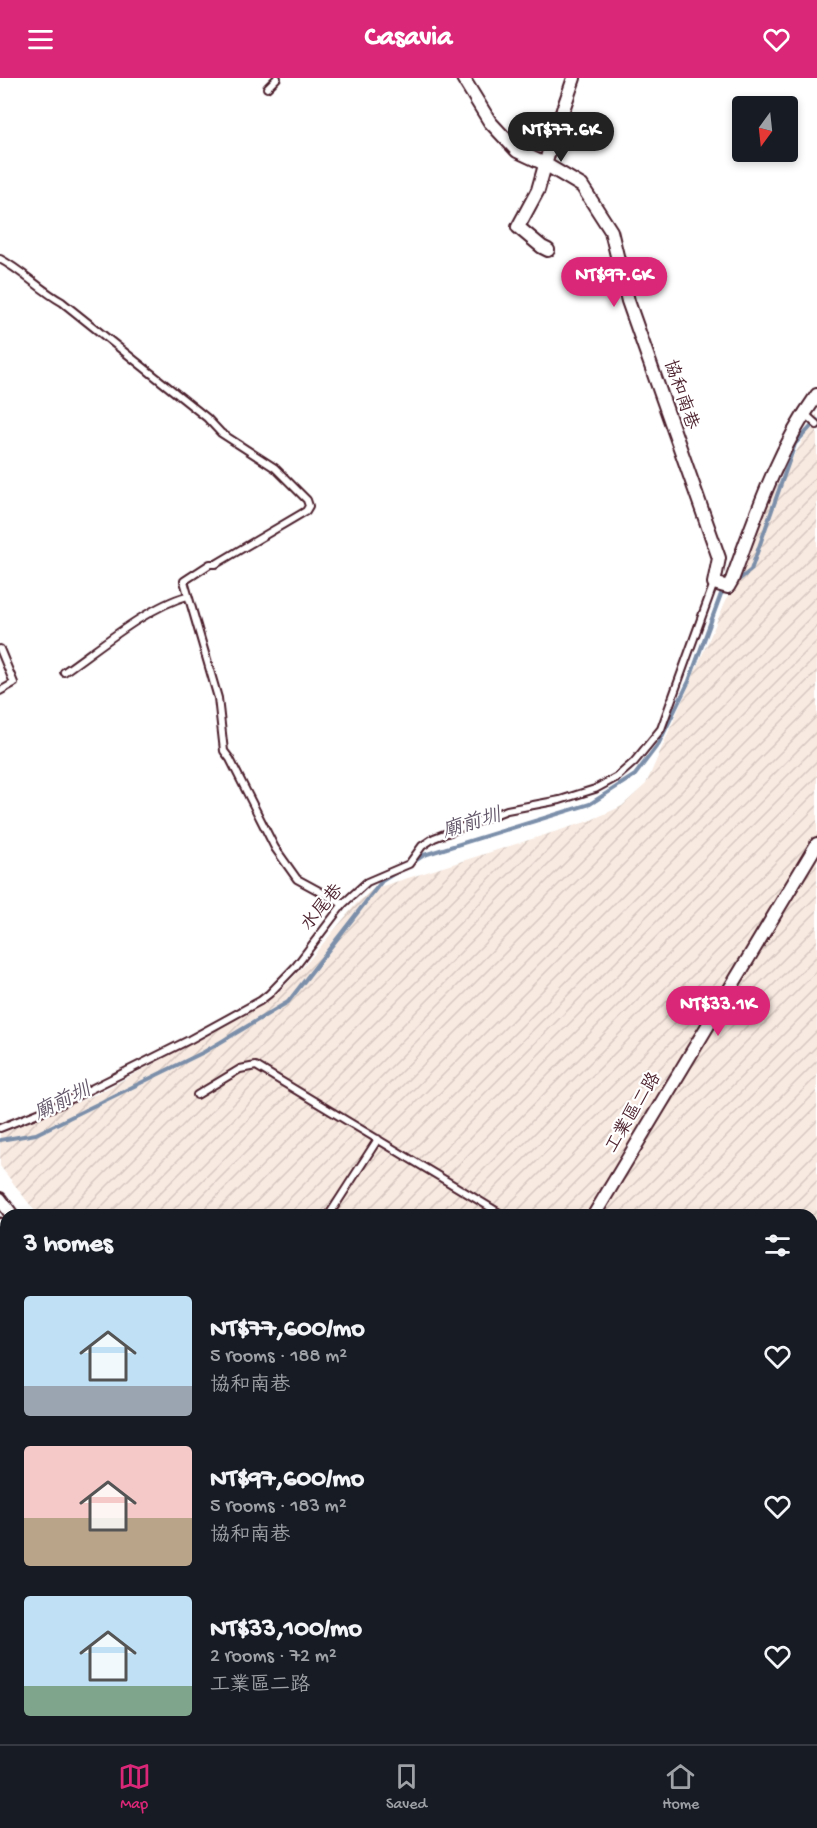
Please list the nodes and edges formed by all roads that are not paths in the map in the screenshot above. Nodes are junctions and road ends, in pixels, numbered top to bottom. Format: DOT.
graph roads {
  1 [pos="277,78"];
  2 [pos="463,78"];
  3 [pos="574,78"];
  4 [pos="267,88"];
  5 [pos="545,164"];
  6 [pos="548,250"];
  7 [pos="0,259"];
  8 [pos="817,395"];
  9 [pos="804,413"];
  10 [pos="817,425"];
  11 [pos="714,583"];
  12 [pos="187,596"];
  13 [pos="0,649"];
  14 [pos="64,672"];
  15 [pos="0,691"];
  16 [pos="817,844"];
  17 [pos="343,904"];
  18 [pos="197,1095"];
  19 [pos="0,1128"];
  20 [pos="378,1139"];
  21 [pos="333,1209"];
  22 [pos="493,1209"];
  23 [pos="598,1209"];
  1 -- 4 [label="lane"];
  2 -- 5 [label="street, 協和南巷"];
  3 -- 5 [label="street"];
  5 -- 6 [label="street"];
  5 -- 11 [label="street, 協和南巷"];
  7 -- 12 [label="lane"];
  8 -- 9 [label="street"];
  9 -- 10 [label="lane"];
  9 -- 11 [label="street"];
  11 -- 17 [label="lane, 水尾巷"];
  12 -- 14 [label="lane"];
  12 -- 17 [label="lane"];
  13 -- 15 [label="lane"];
  16 -- 23 [label="street, 工業區二路"];
  17 -- 19 [label="lane, 水尾巷"];
  18 -- 20 [label="lane"];
  20 -- 21 [label="lane"];
  20 -- 22 [label="lane"];
}
